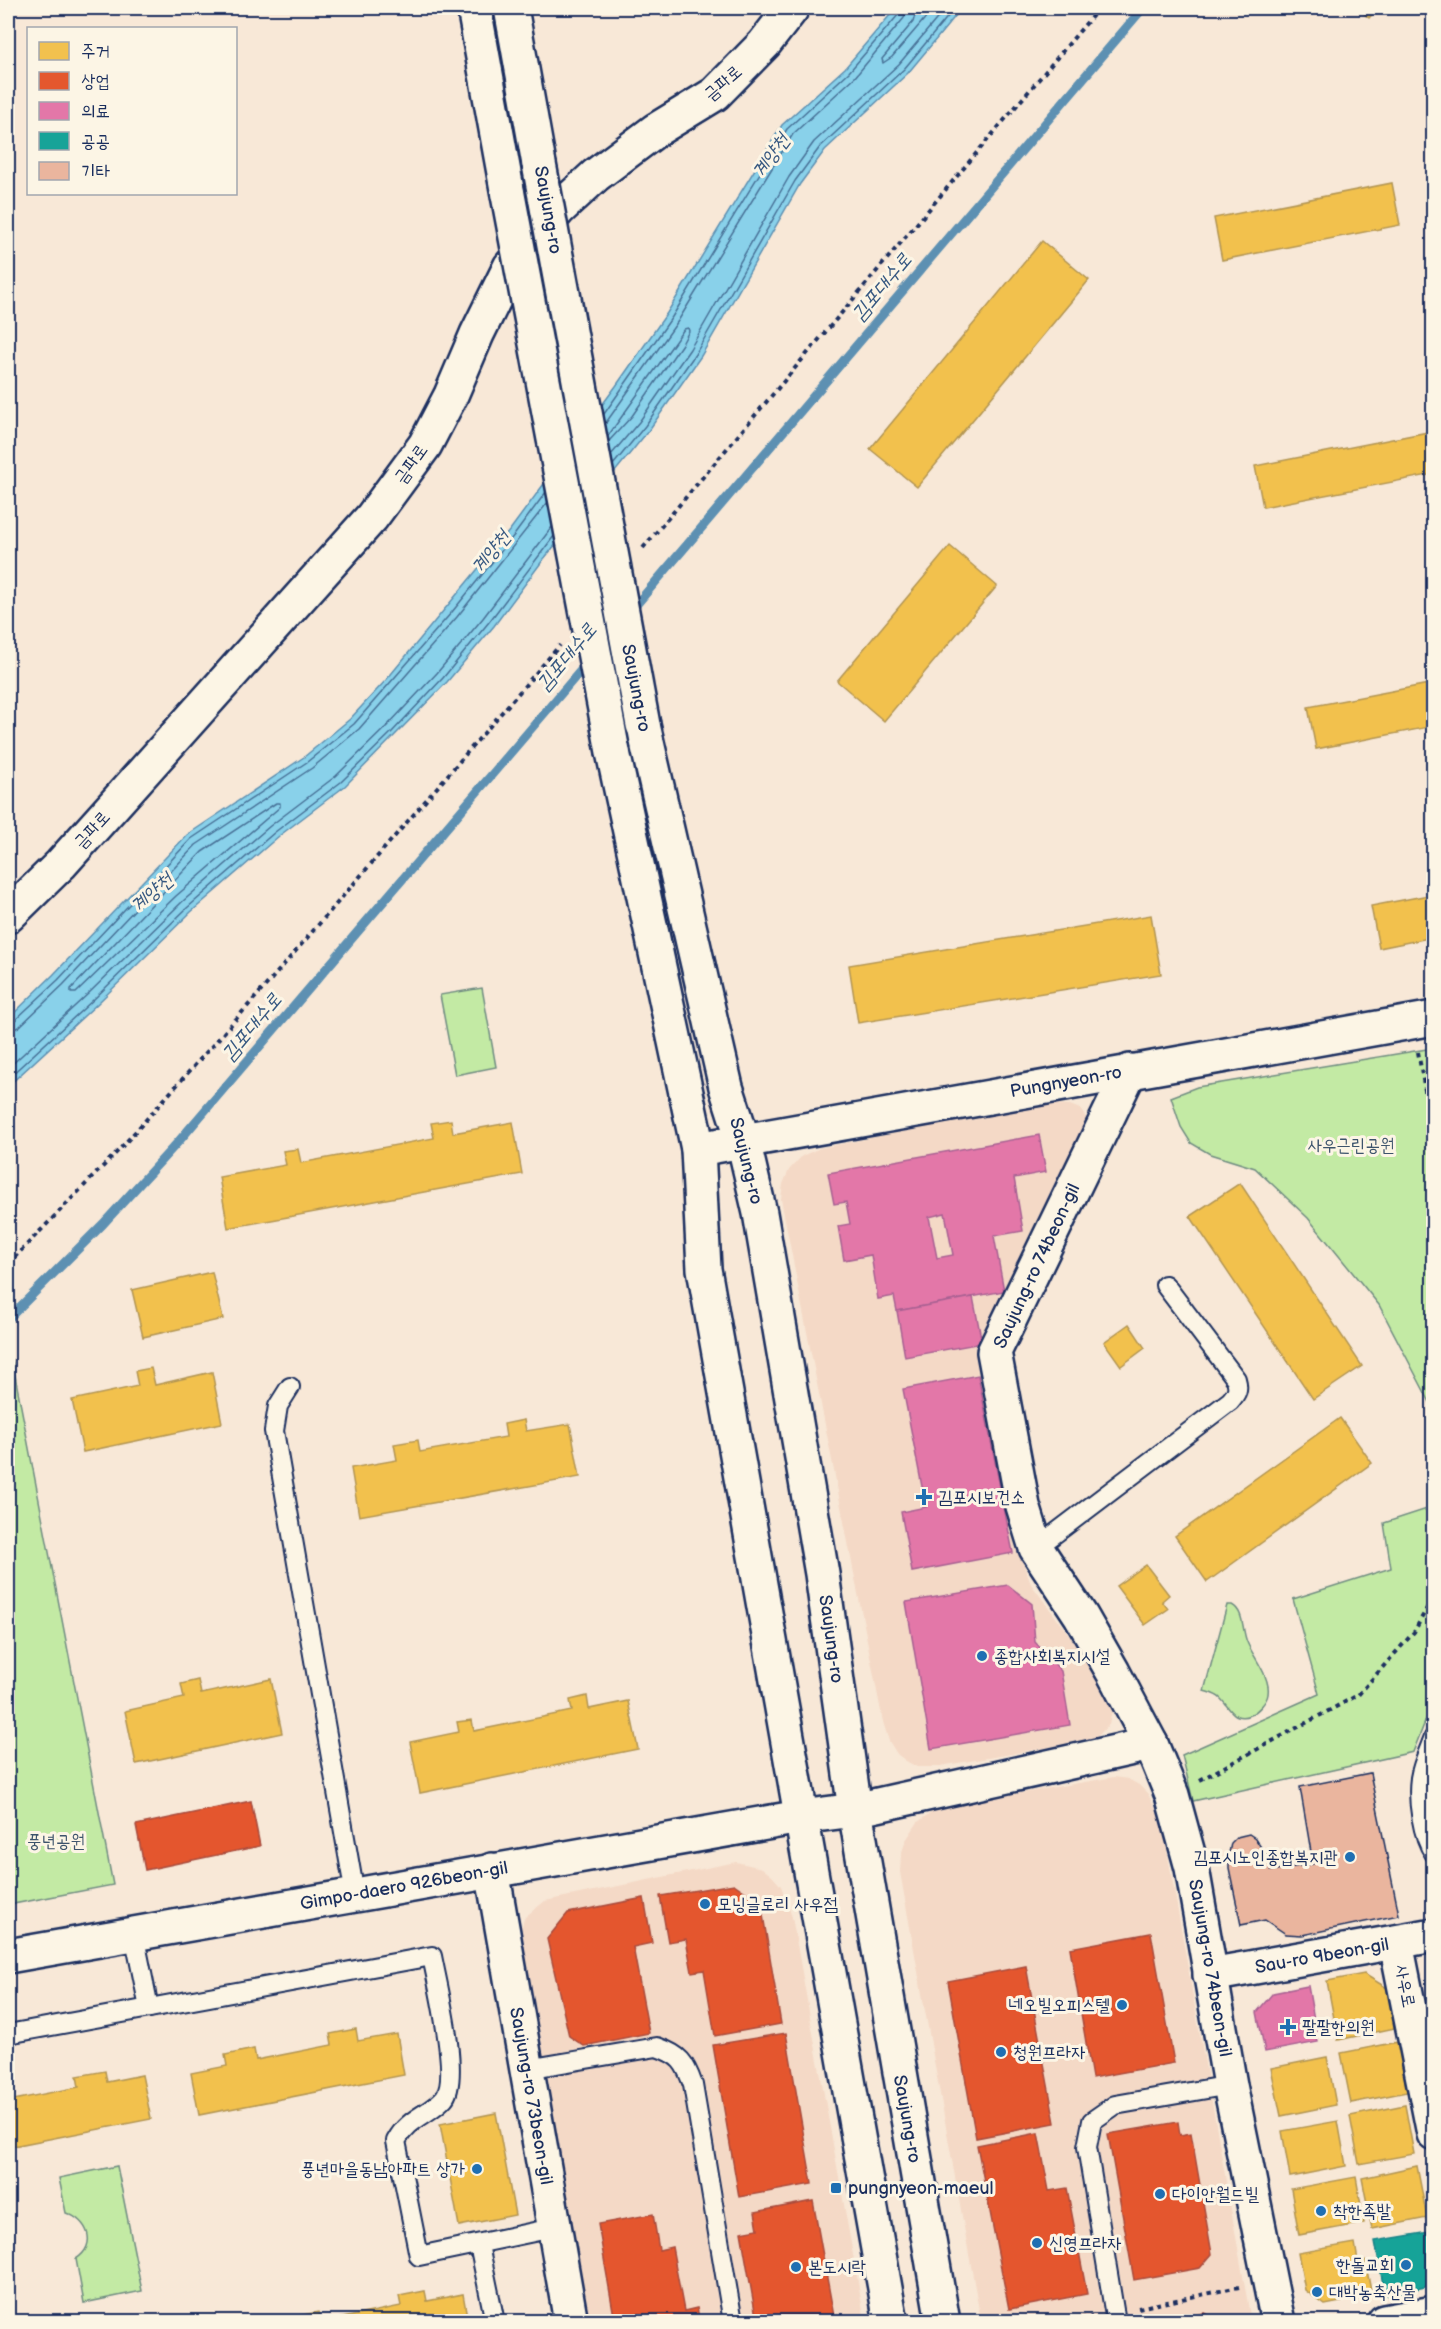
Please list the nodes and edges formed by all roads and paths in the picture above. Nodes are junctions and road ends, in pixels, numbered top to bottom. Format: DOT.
graph roads {
  1 [pos="474,8"];
  2 [pos="511,8"];
  3 [pos="792,8"];
  4 [pos="8,916"];
  5 [pos="1423,1020"];
  6 [pos="1130,1071"];
  7 [pos="743,1140"];
  8 [pos="1434,1140"];
  9 [pos="698,1149"];
  10 [pos="1165,1285"];
  11 [pos="290,1387"];
  12 [pos="1036,1548"];
  13 [pos="1434,1595"];
  14 [pos="1434,1737"];
  15 [pos="1151,1744"];
  16 [pos="1172,1795"];
  17 [pos="855,1810"];
  18 [pos="800,1817"];
  19 [pos="1434,1853"];
  20 [pos="492,1870"];
  21 [pos="355,1895"];
  22 [pos="134,1934"];
  23 [pos="1434,1935"];
  24 [pos="1396,1943"];
  25 [pos="8,1956"];
  26 [pos="1210,1975"];
  27 [pos="149,2008"];
  28 [pos="8,2034"];
  29 [pos="527,2069"];
  30 [pos="1230,2085"];
  31 [pos="1434,2134"];
  32 [pos="554,2228"];
  33 [pos="479,2245"];
  34 [pos="1270,2281"];
  35 [pos="1434,2313"];
  36 [pos="1115,2317"];
  37 [pos="495,2322"];
  38 [pos="572,2322"];
  39 [pos="733,2322"];
  40 [pos="891,2322"];
  41 [pos="943,2322"];
  42 [pos="1063,2322"];
  43 [pos="1278,2322"];
  44 [pos="1384,2322"];
  1 -- 9 [label="street, Saujung-ro, bridge"];
  2 -- 7 [label="street, Saujung-ro, bridge"];
  3 -- 4 [label="street, 금파로"];
  5 -- 6 [label="street, Pungnyeon-ro"];
  5 -- 8 [label="path"];
  6 -- 7 [label="street, Pungnyeon-ro"];
  6 -- 12 [label="street, Saujung-ro 74beon-gil"];
  7 -- 9 [label="street, Pungnyeon-ro"];
  7 -- 17 [label="street, Saujung-ro"];
  9 -- 18 [label="street, Saujung-ro"];
  10 -- 12 [label="lane"];
  11 -- 21 [label="lane"];
  12 -- 15 [label="street, Saujung-ro 74beon-gil"];
  13 -- 16 [label="path"];
  14 -- 19 [label="lane"];
  15 -- 16 [label="street, Saujung-ro 74beon-gil"];
  15 -- 17 [label="street, Gimpo-daero 926beon-gil"];
  16 -- 26 [label="street, Saujung-ro 74beon-gil"];
  17 -- 18 [label="street, Gimpo-daero 926beon-gil"];
  17 -- 41 [label="street, Saujung-ro"];
  18 -- 20 [label="street, Gimpo-daero 926beon-gil"];
  18 -- 40 [label="street, Saujung-ro"];
  20 -- 21 [label="street, Gimpo-daero 926beon-gil"];
  20 -- 29 [label="street, Saujung-ro 73beon-gil"];
  21 -- 22 [label="street, Gimpo-daero 926beon-gil"];
  22 -- 25 [label="street, Gimpo-daero 926beon-gil"];
  22 -- 27 [label="lane"];
  23 -- 24 [label="street, Sau-ro 9beon-gil"];
  24 -- 26 [label="street, Sau-ro 9beon-gil"];
  24 -- 31 [label="street, 사우로"];
  26 -- 30 [label="street, Saujung-ro 74beon-gil"];
  27 -- 28 [label="lane"];
  27 -- 33 [label="lane"];
  29 -- 32 [label="street, Saujung-ro 73beon-gil"];
  29 -- 39 [label="lane"];
  30 -- 34 [label="street, Saujung-ro 74beon-gil"];
  30 -- 36 [label="lane"];
  32 -- 33 [label="lane"];
  32 -- 38 [label="street, Saujung-ro 73beon-gil"];
  33 -- 37 [label="lane"];
  34 -- 36 [label="path"];
  34 -- 43 [label="street, Saujung-ro 74beon-gil"];
  35 -- 44 [label="street"];
  36 -- 42 [label="path"];
}
